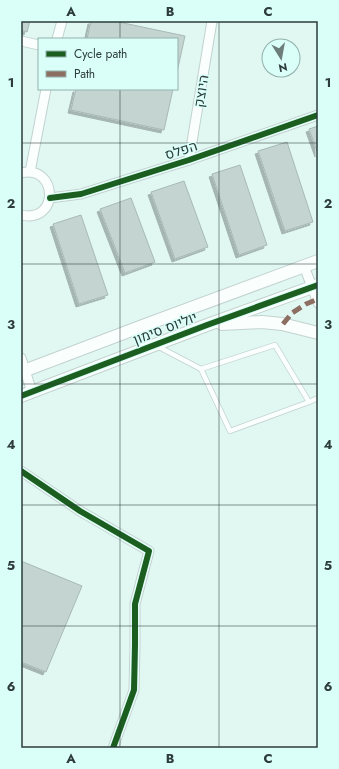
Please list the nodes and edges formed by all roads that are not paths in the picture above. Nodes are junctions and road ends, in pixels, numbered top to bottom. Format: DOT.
graph roads {
  1 [pos="62,21"];
  2 [pos="212,21"];
  3 [pos="57,38"];
  4 [pos="21,41"];
  5 [pos="38,45"];
  6 [pos="46,90"];
  7 [pos="318,115"];
  8 [pos="189,160"];
  9 [pos="25,173"];
  10 [pos="50,198"];
  11 [pos="21,215"];
  12 [pos="318,261"];
  13 [pos="304,266"];
  14 [pos="315,287"];
  15 [pos="318,303"];
  16 [pos="207,325"];
  17 [pos="318,333"];
  18 [pos="154,345"];
  19 [pos="21,358"];
  20 [pos="201,368"];
  21 [pos="23,371"];
  22 [pos="26,394"];
  23 [pos="318,398"];
  24 [pos="310,402"];
  25 [pos="21,471"];
  26 [pos="113,748"];
  1 -- 3 [label="street"];
  2 -- 8 [label="street, היוצק"];
  4 -- 5 [label="street"];
  6 -- 9 [label="street"];
  7 -- 8 [label="street, הפלס"];
  8 -- 10 [label="street, הפלס"];
  9 -- 10 [label="street"];
  10 -- 11 [label="street"];
  12 -- 13 [label="street, יוליוס סימון"];
  13 -- 14 [label="street"];
  13 -- 21 [label="street, יוליוס סימון"];
  14 -- 15 [label="street"];
  14 -- 16 [label="street, יוליוס סימון"];
  16 -- 17 [label="street"];
  16 -- 18 [label="street, יוליוס סימון"];
  18 -- 20 [label="lane"];
  18 -- 22 [label="street, יוליוס סימון"];
  19 -- 21 [label="street"];
  20 -- 24 [label="lane"];
  20 -- 24 [label="lane"];
  21 -- 22 [label="street"];
  23 -- 24 [label="lane"];
  25 -- 26 [label="street"];
}
